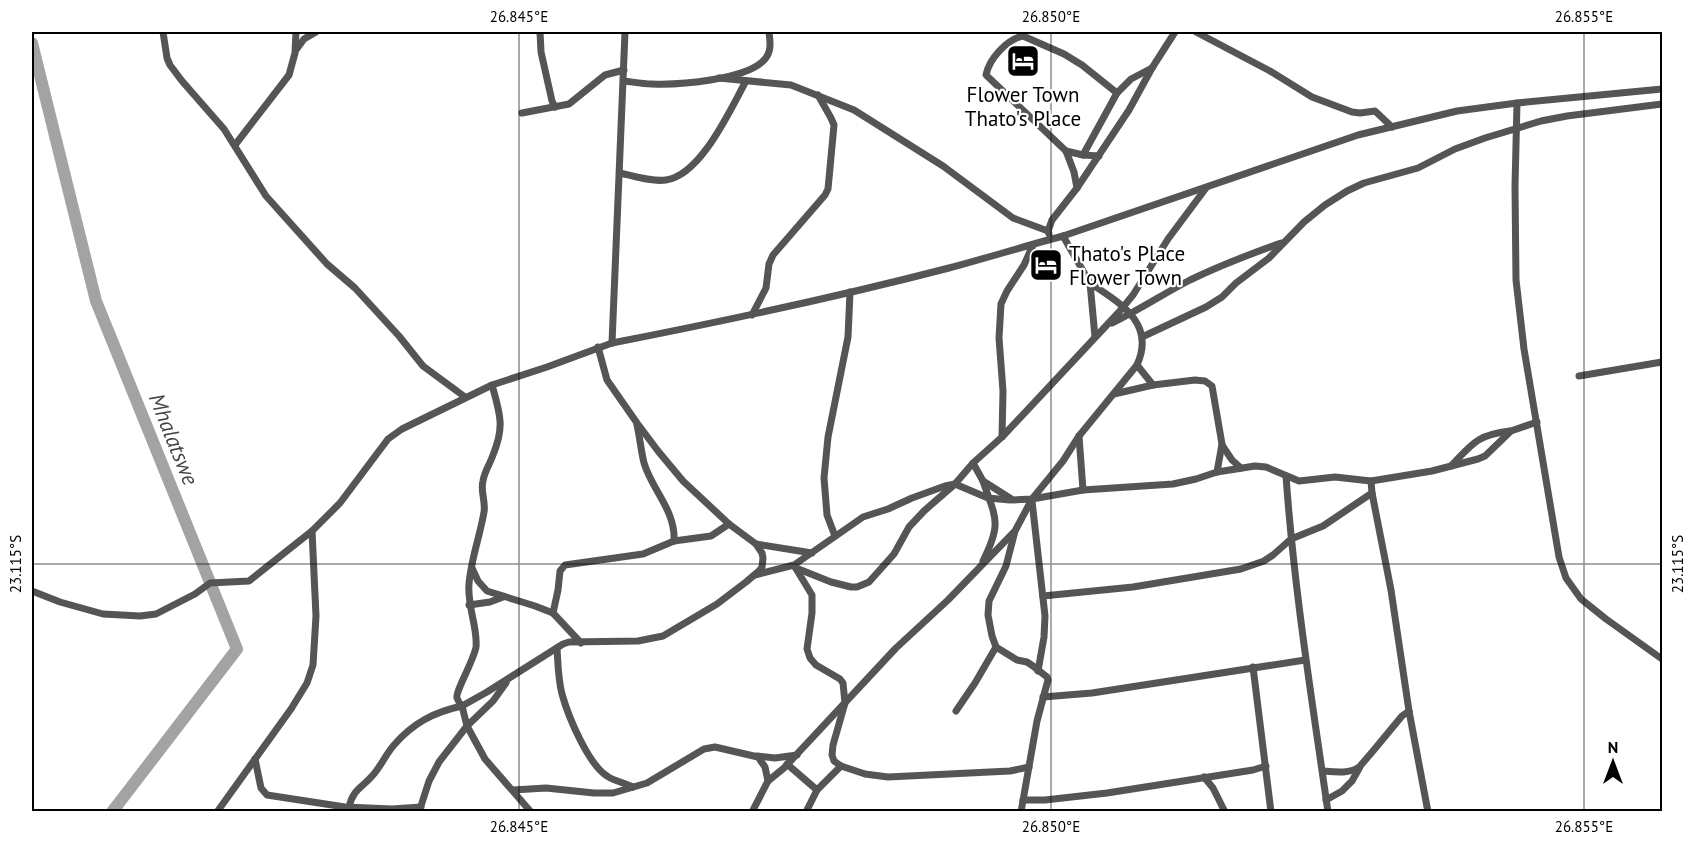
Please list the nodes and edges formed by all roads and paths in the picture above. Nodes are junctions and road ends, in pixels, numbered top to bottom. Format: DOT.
graph roads {
  1 [pos="163,32"];
  2 [pos="296,32"];
  3 [pos="316,32"];
  4 [pos="540,32"];
  5 [pos="625,32"];
  6 [pos="769,32"];
  7 [pos="1175,32"];
  8 [pos="1196,32"];
  9 [pos="295,53"];
  10 [pos="1152,68"];
  11 [pos="624,70"];
  12 [pos="719,78"];
  13 [pos="624,81"];
  14 [pos="747,81"];
  15 [pos="1662,89"];
  16 [pos="1117,93"];
  17 [pos="818,95"];
  18 [pos="1517,104"];
  19 [pos="1662,104"];
  20 [pos="555,107"];
  21 [pos="522,113"];
  22 [pos="1392,127"];
  23 [pos="1517,129"];
  24 [pos="235,145"];
  25 [pos="1066,151"];
  26 [pos="1083,155"];
  27 [pos="1099,156"];
  28 [pos="620,173"];
  29 [pos="1077,188"];
  30 [pos="1206,188"];
  31 [pos="1048,231"];
  32 [pos="1063,236"];
  33 [pos="1051,240"];
  34 [pos="1283,242"];
  35 [pos="1033,245"];
  36 [pos="1090,283"];
  37 [pos="850,292"];
  38 [pos="1124,306"];
  39 [pos="1130,314"];
  40 [pos="752,315"];
  41 [pos="1106,326"];
  42 [pos="1095,337"];
  43 [pos="1142,337"];
  44 [pos="612,343"];
  45 [pos="598,347"];
  46 [pos="1662,362"];
  47 [pos="1137,365"];
  48 [pos="1579,376"];
  49 [pos="492,385"];
  50 [pos="1153,385"];
  51 [pos="1114,394"];
  52 [pos="465,397"];
  53 [pos="1537,422"];
  54 [pos="637,423"];
  55 [pos="1511,431"];
  56 [pos="1079,436"];
  57 [pos="1002,437"];
  58 [pos="1222,444"];
  59 [pos="973,463"];
  60 [pos="1450,466"];
  61 [pos="1241,468"];
  62 [pos="1217,472"];
  63 [pos="1286,476"];
  64 [pos="983,481"];
  65 [pos="1371,481"];
  66 [pos="955,484"];
  67 [pos="1083,490"];
  68 [pos="1372,493"];
  69 [pos="988,498"];
  70 [pos="1032,499"];
  71 [pos="1013,500"];
  72 [pos="729,524"];
  73 [pos="312,531"];
  74 [pos="1015,531"];
  75 [pos="835,536"];
  76 [pos="1291,539"];
  77 [pos="674,541"];
  78 [pos="756,544"];
  79 [pos="812,554"];
  80 [pos="795,566"];
  81 [pos="980,566"];
  82 [pos="471,567"];
  83 [pos="753,576"];
  84 [pos="32,591"];
  85 [pos="505,596"];
  86 [pos="1043,596"];
  87 [pos="469,605"];
  88 [pos="553,613"];
  89 [pos="581,643"];
  90 [pos="996,646"];
  91 [pos="557,648"];
  92 [pos="1662,659"];
  93 [pos="1305,660"];
  94 [pos="1253,667"];
  95 [pos="1038,671"];
  96 [pos="509,679"];
  97 [pos="1043,697"];
  98 [pos="845,703"];
  99 [pos="462,706"];
  100 [pos="956,711"];
  101 [pos="1409,711"];
  102 [pos="467,726"];
  103 [pos="797,754"];
  104 [pos="755,755"];
  105 [pos="255,759"];
  106 [pos="788,764"];
  107 [pos="1362,765"];
  108 [pos="841,766"];
  109 [pos="1266,766"];
  110 [pos="1029,767"];
  111 [pos="1323,771"];
  112 [pos="1204,777"];
  113 [pos="768,781"];
  114 [pos="633,787"];
  115 [pos="513,790"];
  116 [pos="817,790"];
  117 [pos="1326,800"];
  118 [pos="1023,801"];
  119 [pos="349,807"];
  120 [pos="420,809"];
  121 [pos="1328,811"];
  122 [pos="218,812"];
  123 [pos="531,812"];
  124 [pos="752,812"];
  125 [pos="806,812"];
  126 [pos="1021,812"];
  127 [pos="1225,812"];
  128 [pos="1271,812"];
  129 [pos="1319,812"];
  130 [pos="1428,812"];
  1 -- 24 [label="street"];
  2 -- 9 [label="street"];
  3 -- 9 [label="street"];
  4 -- 20 [label="street"];
  5 -- 11 [label="street"];
  6 -- 12 [label="street"];
  7 -- 10 [label="street"];
  8 -- 22 [label="street"];
  9 -- 24 [label="street"];
  10 -- 16 [label="street"];
  10 -- 27 [label="street"];
  11 -- 13 [label="street"];
  11 -- 20 [label="street"];
  12 -- 13 [label="street"];
  12 -- 14 [label="street"];
  13 -- 28 [label="street"];
  14 -- 17 [label="street"];
  14 -- 28 [label="street"];
  15 -- 18 [label="street"];
  16 -- 25 [label="street"];
  16 -- 26 [label="street"];
  17 -- 31 [label="street"];
  17 -- 40 [label="street"];
  18 -- 22 [label="street"];
  18 -- 23 [label="street"];
  19 -- 23 [label="street"];
  20 -- 21 [label="street"];
  22 -- 30 [label="street"];
  23 -- 34 [label="street"];
  23 -- 53 [label="street"];
  24 -- 52 [label="street"];
  25 -- 26 [label="street"];
  25 -- 29 [label="street"];
  26 -- 27 [label="street"];
  27 -- 29 [label="street"];
  28 -- 44 [label="street"];
  29 -- 31 [label="street"];
  30 -- 32 [label="street"];
  30 -- 38 [label="street"];
  31 -- 33 [label="street"];
  32 -- 33 [label="street"];
  32 -- 36 [label="street"];
  33 -- 35 [label="street"];
  34 -- 39 [label="street"];
  34 -- 43 [label="street"];
  35 -- 37 [label="street"];
  35 -- 57 [label="street"];
  36 -- 38 [label="street"];
  36 -- 42 [label="street"];
  37 -- 40 [label="street"];
  37 -- 75 [label="street"];
  38 -- 39 [label="street"];
  38 -- 41 [label="street"];
  39 -- 41 [label="street"];
  39 -- 43 [label="street"];
  40 -- 44 [label="street"];
  41 -- 42 [label="street"];
  42 -- 57 [label="street"];
  43 -- 47 [label="street"];
  44 -- 45 [label="street"];
  45 -- 49 [label="street"];
  45 -- 54 [label="street"];
  46 -- 48 [label="street"];
  47 -- 50 [label="street"];
  47 -- 51 [label="street"];
  49 -- 52 [label="street"];
  49 -- 82 [label="street"];
  50 -- 51 [label="street"];
  50 -- 58 [label="street"];
  51 -- 56 [label="street"];
  52 -- 73 [label="street"];
  53 -- 55 [label="street"];
  53 -- 92 [label="street"];
  54 -- 72 [label="street"];
  54 -- 77 [label="street"];
  55 -- 60 [label="street"];
  55 -- 60 [label="street"];
  56 -- 67 [label="street"];
  56 -- 70 [label="street"];
  57 -- 59 [label="street"];
  58 -- 61 [label="street"];
  58 -- 62 [label="street"];
  59 -- 64 [label="street"];
  59 -- 66 [label="street"];
  60 -- 65 [label="street"];
  61 -- 62 [label="street"];
  61 -- 63 [label="street"];
  62 -- 67 [label="street"];
  63 -- 65 [label="street"];
  63 -- 76 [label="street"];
  64 -- 69 [label="street"];
  64 -- 71 [label="street"];
  65 -- 68 [label="street"];
  66 -- 69 [label="street"];
  66 -- 75 [label="street"];
  66 -- 80 [label="street"];
  67 -- 70 [label="street"];
  68 -- 76 [label="street"];
  68 -- 101 [label="street"];
  69 -- 71 [label="street"];
  69 -- 81 [label="street"];
  70 -- 71 [label="street"];
  70 -- 74 [label="street"];
  70 -- 86 [label="street"];
  72 -- 77 [label="street"];
  72 -- 78 [label="street"];
  73 -- 84 [label="street"];
  73 -- 105 [label="street"];
  74 -- 81 [label="street"];
  74 -- 90 [label="street"];
  75 -- 79 [label="street"];
  76 -- 86 [label="street"];
  76 -- 93 [label="street"];
  77 -- 88 [label="street"];
  78 -- 79 [label="street"];
  78 -- 83 [label="street"];
  79 -- 80 [label="street"];
  80 -- 83 [label="street"];
  80 -- 98 [label="street"];
  81 -- 98 [label="street"];
  82 -- 85 [label="street"];
  82 -- 87 [label="street"];
  83 -- 89 [label="street"];
  85 -- 87 [label="street"];
  85 -- 88 [label="street"];
  86 -- 95 [label="street"];
  87 -- 99 [label="street"];
  88 -- 89 [label="street"];
  89 -- 91 [label="street"];
  90 -- 95 [label="street"];
  90 -- 100 [label="street"];
  91 -- 96 [label="street"];
  91 -- 114 [label="street"];
  93 -- 94 [label="street"];
  93 -- 111 [label="street"];
  94 -- 97 [label="street"];
  94 -- 109 [label="street"];
  95 -- 97 [label="street"];
  96 -- 99 [label="street"];
  96 -- 102 [label="street"];
  97 -- 110 [label="street"];
  98 -- 103 [label="street"];
  98 -- 108 [label="street"];
  99 -- 102 [label="street"];
  99 -- 119 [label="street"];
  101 -- 107 [label="street"];
  101 -- 130 [label="street"];
  102 -- 115 [label="street"];
  102 -- 120 [label="street"];
  103 -- 104 [label="street"];
  103 -- 106 [label="street"];
  104 -- 113 [label="street"];
  104 -- 114 [label="street"];
  105 -- 119 [label="street"];
  105 -- 122 [label="street"];
  106 -- 113 [label="street"];
  106 -- 116 [label="street"];
  107 -- 111 [label="street"];
  107 -- 117 [label="street"];
  108 -- 110 [label="street"];
  108 -- 116 [label="street"];
  109 -- 112 [label="street"];
  109 -- 128 [label="street"];
  110 -- 118 [label="street"];
  111 -- 117 [label="street"];
  112 -- 118 [label="street"];
  112 -- 127 [label="street"];
  113 -- 124 [label="street"];
  114 -- 115 [label="street"];
  115 -- 123 [label="street"];
  116 -- 125 [label="street"];
  117 -- 121 [label="street"];
  118 -- 126 [label="street"];
  119 -- 120 [label="street"];
  121 -- 129 [label="street"];
}
